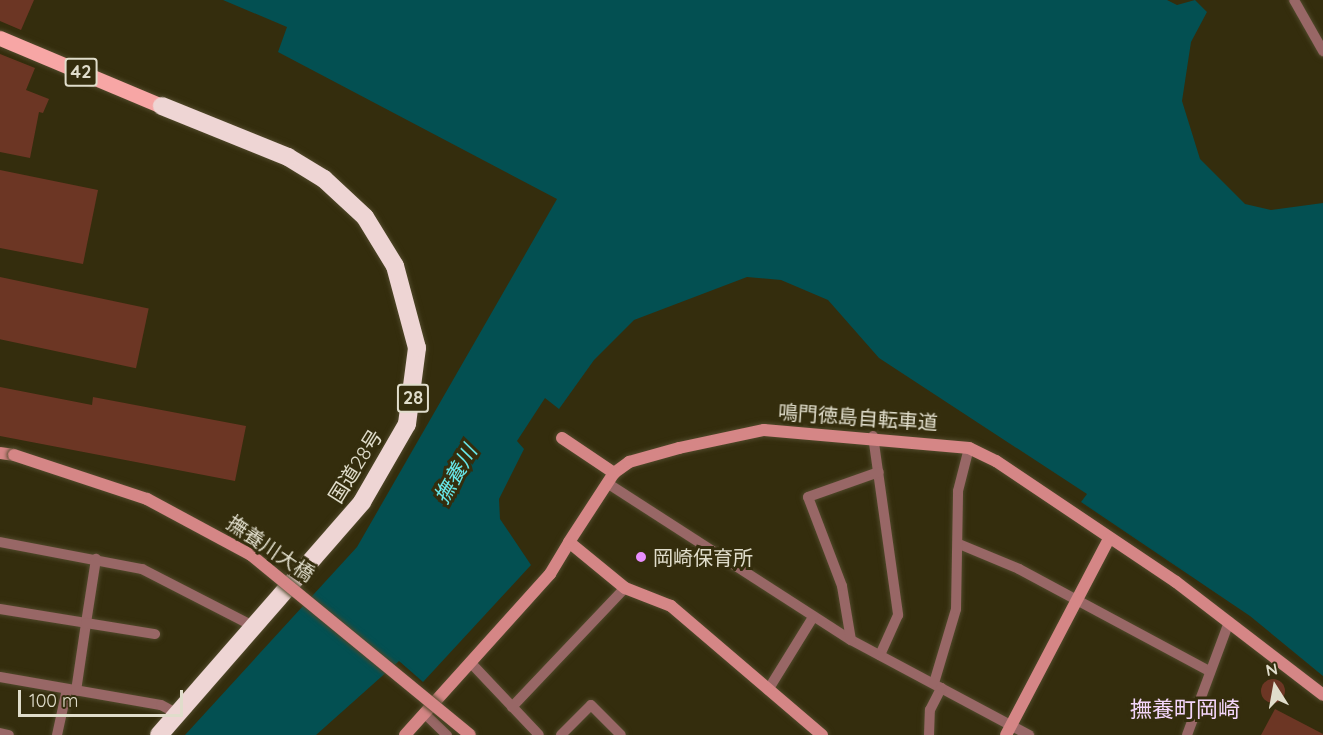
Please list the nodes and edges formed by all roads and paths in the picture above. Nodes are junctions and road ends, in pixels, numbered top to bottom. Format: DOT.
graph roads {
  1 [pos="1294,0"];
  2 [pos="0,38"];
  3 [pos="1323,51"];
  4 [pos="162,106"];
  5 [pos="873,436"];
  6 [pos="562,438"];
  7 [pos="969,448"];
  8 [pos="0,453"];
  9 [pos="879,472"];
  10 [pos="610,478"];
  11 [pos="1109,539"];
  12 [pos="0,542"];
  13 [pos="569,542"];
  14 [pos="959,543"];
  15 [pos="96,559"];
  16 [pos="625,588"];
  17 [pos="1074,598"];
  18 [pos="0,609"];
  19 [pos="813,617"];
  20 [pos="1229,622"];
  21 [pos="86,623"];
  22 [pos="255,627"];
  23 [pos="155,634"];
  24 [pos="851,640"];
  25 [pos="880,655"];
  26 [pos="470,662"];
  27 [pos="1209,671"];
  28 [pos="0,677"];
  29 [pos="938,685"];
  30 [pos="71,690"];
  31 [pos="768,690"];
  32 [pos="1323,695"];
  33 [pos="512,707"];
  34 [pos="424,713"];
  35 [pos="178,714"];
  36 [pos="1009,730"];
  37 [pos="0,733"];
  38 [pos="9,735"];
  39 [pos="57,735"];
  40 [pos="159,735"];
  41 [pos="405,735"];
  42 [pos="447,735"];
  43 [pos="470,735"];
  44 [pos="539,735"];
  45 [pos="561,735"];
  46 [pos="621,735"];
  47 [pos="822,735"];
  48 [pos="929,735"];
  49 [pos="1029,735"];
  50 [pos="1187,735"];
  1 -- 3 [label="street"];
  2 -- 4 [label="main road, 42"];
  4 -- 22 [label="highway, 国道28号 / 28"];
  5 -- 7 [label="main road, 鳴門徳島自転車道"];
  5 -- 9 [label="street"];
  5 -- 10 [label="main road, 鳴門徳島自転車道"];
  6 -- 10 [label="main road"];
  7 -- 11 [label="main road, 鳴門徳島自転車道"];
  7 -- 14 [label="street"];
  8 -- 43 [label="main road, 撫養川大橋, bridge"];
  9 -- 24 [label="street"];
  9 -- 25 [label="street"];
  10 -- 13 [label="main road, 鳴門徳島自転車道"];
  10 -- 19 [label="street"];
  11 -- 17 [label="main road"];
  11 -- 20 [label="main road, 鳴門徳島自転車道"];
  12 -- 15 [label="street"];
  13 -- 16 [label="main road"];
  13 -- 26 [label="main road, 鳴門徳島自転車道"];
  14 -- 17 [label="street"];
  14 -- 29 [label="street"];
  15 -- 21 [label="street"];
  15 -- 22 [label="street"];
  16 -- 31 [label="main road"];
  16 -- 33 [label="street"];
  17 -- 27 [label="street"];
  17 -- 36 [label="main road"];
  18 -- 21 [label="street"];
  19 -- 24 [label="street"];
  19 -- 31 [label="street"];
  20 -- 27 [label="street"];
  20 -- 32 [label="main road, 鳴門徳島自転車道"];
  21 -- 23 [label="street"];
  21 -- 30 [label="street"];
  22 -- 35 [label="highway, 国道28号 / 28"];
  24 -- 25 [label="street"];
  25 -- 29 [label="street"];
  26 -- 33 [label="street"];
  26 -- 34 [label="main road, 鳴門徳島自転車道"];
  27 -- 50 [label="street"];
  28 -- 30 [label="street"];
  29 -- 36 [label="street"];
  29 -- 48 [label="street"];
  30 -- 35 [label="street"];
  30 -- 39 [label="street"];
  31 -- 47 [label="main road"];
  33 -- 44 [label="street"];
  34 -- 41 [label="main road, 鳴門徳島自転車道"];
  34 -- 42 [label="street"];
  35 -- 40 [label="highway, 国道28号 / 28"];
  36 -- 49 [label="street"];
  37 -- 38 [label="street"];
  45 -- 46 [label="street"];
}
